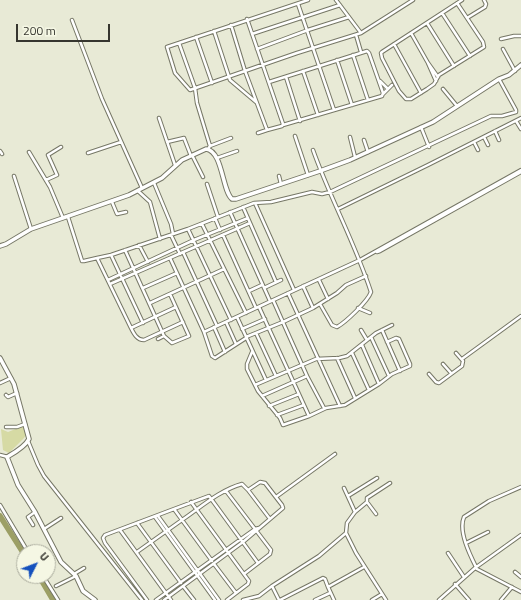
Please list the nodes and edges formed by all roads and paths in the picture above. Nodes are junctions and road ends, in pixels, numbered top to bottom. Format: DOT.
graph roads {
  1 [pos="308,0"];
  2 [pos="336,0"];
  3 [pos="413,0"];
  4 [pos="462,0"];
  5 [pos="484,0"];
  6 [pos="457,3"];
  7 [pos="298,4"];
  8 [pos="340,5"];
  9 [pos="442,13"];
  10 [pos="349,17"];
  11 [pos="304,18"];
  12 [pos="467,18"];
  13 [pos="247,19"];
  14 [pos="72,20"];
  15 [pos="427,23"];
  16 [pos="231,25"];
  17 [pos="308,30"];
  18 [pos="214,31"];
  19 [pos="360,33"];
  20 [pos="411,33"];
  21 [pos="252,34"];
  22 [pos="356,35"];
  23 [pos="521,36"];
  24 [pos="196,37"];
  25 [pos="501,40"];
  26 [pos="179,43"];
  27 [pos="394,44"];
  28 [pos="314,48"];
  29 [pos="257,49"];
  30 [pos="503,49"];
  31 [pos="361,52"];
  32 [pos="353,55"];
  33 [pos="470,56"];
  34 [pos="337,60"];
  35 [pos="428,63"];
  36 [pos="263,65"];
  37 [pos="521,65"];
  38 [pos="320,66"];
  39 [pos="454,66"];
  40 [pos="245,71"];
  41 [pos="302,71"];
  42 [pos="514,71"];
  43 [pos="229,77"];
  44 [pos="286,77"];
  45 [pos="438,77"];
  46 [pos="378,79"];
  47 [pos="499,79"];
  48 [pos="436,81"];
  49 [pos="269,82"];
  50 [pos="212,83"];
  51 [pos="392,85"];
  52 [pos="195,88"];
  53 [pos="388,89"];
  54 [pos="443,89"];
  55 [pos="421,93"];
  56 [pos="383,95"];
  57 [pos="368,100"];
  58 [pos="257,102"];
  59 [pos="352,105"];
  60 [pos="457,106"];
  61 [pos="334,110"];
  62 [pos="318,115"];
  63 [pos="159,118"];
  64 [pos="521,118"];
  65 [pos="300,120"];
  66 [pos="516,121"];
  67 [pos="283,125"];
  68 [pos="421,128"];
  69 [pos="521,129"];
  70 [pos="267,130"];
  71 [pos="495,131"];
  72 [pos="258,133"];
  73 [pos="295,136"];
  74 [pos="350,137"];
  75 [pos="484,137"];
  76 [pos="231,138"];
  77 [pos="364,140"];
  78 [pos="499,140"];
  79 [pos="121,142"];
  80 [pos="167,142"];
  81 [pos="474,142"];
  82 [pos="488,145"];
  83 [pos="61,147"];
  84 [pos="209,147"];
  85 [pos="429,147"];
  86 [pos="313,150"];
  87 [pos="478,150"];
  88 [pos="237,151"];
  89 [pos="29,152"];
  90 [pos="368,152"];
  91 [pos="88,153"];
  92 [pos="191,156"];
  93 [pos="216,158"];
  94 [pos="355,158"];
  95 [pos="175,165"];
  96 [pos="320,171"];
  97 [pos="521,171"];
  98 [pos="308,175"];
  99 [pos="14,176"];
  100 [pos="279,176"];
  101 [pos="203,177"];
  102 [pos="46,180"];
  103 [pos="154,183"];
  104 [pos="207,184"];
  105 [pos="281,184"];
  106 [pos="143,189"];
  107 [pos="138,191"];
  108 [pos="330,192"];
  109 [pos="112,202"];
  110 [pos="255,202"];
  111 [pos="243,207"];
  112 [pos="338,209"];
  113 [pos="126,212"];
  114 [pos="230,212"];
  115 [pos="66,218"];
  116 [pos="216,218"];
  117 [pos="248,218"];
  118 [pos="235,223"];
  119 [pos="250,223"];
  120 [pos="202,224"];
  121 [pos="237,228"];
  122 [pos="32,229"];
  123 [pos="188,229"];
  124 [pos="220,230"];
  125 [pos="172,235"];
  126 [pos="207,235"];
  127 [pos="223,235"];
  128 [pos="160,239"];
  129 [pos="194,240"];
  130 [pos="210,240"];
  131 [pos="139,245"];
  132 [pos="0,246"];
  133 [pos="197,247"];
  134 [pos="177,248"];
  135 [pos="125,250"];
  136 [pos="183,252"];
  137 [pos="180,254"];
  138 [pos="111,255"];
  139 [pos="94,258"];
  140 [pos="170,258"];
  141 [pos="360,260"];
  142 [pos="148,262"];
  143 [pos="134,269"];
  144 [pos="224,269"];
  145 [pos="136,273"];
  146 [pos="177,274"];
  147 [pos="120,275"];
  148 [pos="211,275"];
  149 [pos="366,276"];
  150 [pos="122,279"];
  151 [pos="281,280"];
  152 [pos="319,280"];
  153 [pos="108,281"];
  154 [pos="196,282"];
  155 [pos="276,282"];
  156 [pos="110,284"];
  157 [pos="263,286"];
  158 [pos="303,286"];
  159 [pos="143,288"];
  160 [pos="184,288"];
  161 [pos="294,290"];
  162 [pos="249,291"];
  163 [pos="288,293"];
  164 [pos="170,294"];
  165 [pos="328,299"];
  166 [pos="271,301"];
  167 [pos="150,303"];
  168 [pos="320,304"];
  169 [pos="176,307"];
  170 [pos="258,307"];
  171 [pos="313,308"];
  172 [pos="358,308"];
  173 [pos="246,313"];
  174 [pos="370,313"];
  175 [pos="298,315"];
  176 [pos="521,316"];
  177 [pos="156,317"];
  178 [pos="237,317"];
  179 [pos="265,319"];
  180 [pos="231,320"];
  181 [pos="183,322"];
  182 [pos="226,322"];
  183 [pos="283,322"];
  184 [pos="143,323"];
  185 [pos="392,325"];
  186 [pos="216,327"];
  187 [pos="131,328"];
  188 [pos="269,328"];
  189 [pos="242,329"];
  190 [pos="361,330"];
  191 [pos="382,330"];
  192 [pos="162,332"];
  193 [pos="204,332"];
  194 [pos="256,333"];
  195 [pos="164,336"];
  196 [pos="371,337"];
  197 [pos="246,338"];
  198 [pos="158,339"];
  199 [pos="367,340"];
  200 [pos="387,342"];
  201 [pos="236,344"];
  202 [pos="362,345"];
  203 [pos="225,352"];
  204 [pos="252,352"];
  205 [pos="352,353"];
  206 [pos="456,353"];
  207 [pos="0,358"];
  208 [pos="318,358"];
  209 [pos="337,358"];
  210 [pos="462,359"];
  211 [pos="443,364"];
  212 [pos="302,365"];
  213 [pos="288,370"];
  214 [pos="400,371"];
  215 [pos="451,373"];
  216 [pos="429,374"];
  217 [pos="276,376"];
  218 [pos="307,376"];
  219 [pos="389,376"];
  220 [pos="11,378"];
  221 [pos="266,380"];
  222 [pos="294,382"];
  223 [pos="0,383"];
  224 [pos="380,384"];
  225 [pos="255,385"];
  226 [pos="369,390"];
  227 [pos="17,393"];
  228 [pos="299,394"];
  229 [pos="6,395"];
  230 [pos="262,396"];
  231 [pos="355,398"];
  232 [pos="304,405"];
  233 [pos="270,406"];
  234 [pos="340,406"];
  235 [pos="324,408"];
  236 [pos="277,415"];
  237 [pos="309,416"];
  238 [pos="25,424"];
  239 [pos="6,427"];
  240 [pos="28,441"];
  241 [pos="334,454"];
  242 [pos="0,455"];
  243 [pos="8,457"];
  244 [pos="377,478"];
  245 [pos="390,483"];
  246 [pos="521,487"];
  247 [pos="344,488"];
  248 [pos="248,490"];
  249 [pos="226,491"];
  250 [pos="348,496"];
  251 [pos="276,497"];
  252 [pos="212,499"];
  253 [pos="191,502"];
  254 [pos="367,502"];
  255 [pos="0,505"];
  256 [pos="174,509"];
  257 [pos="197,510"];
  258 [pos="35,512"];
  259 [pos="355,513"];
  260 [pos="376,514"];
  261 [pos="158,516"];
  262 [pos="154,517"];
  263 [pos="62,518"];
  264 [pos="270,519"];
  265 [pos="182,520"];
  266 [pos="137,523"];
  267 [pos="33,525"];
  268 [pos="43,529"];
  269 [pos="120,530"];
  270 [pos="255,530"];
  271 [pos="167,531"];
  272 [pos="346,532"];
  273 [pos="488,532"];
  274 [pos="521,535"];
  275 [pos="242,541"];
  276 [pos="151,542"];
  277 [pos="466,543"];
  278 [pos="23,544"];
  279 [pos="137,552"];
  280 [pos="227,552"];
  281 [pos="448,553"];
  282 [pos="213,562"];
  283 [pos="258,562"];
  284 [pos="364,567"];
  285 [pos="476,567"];
  286 [pos="84,568"];
  287 [pos="515,572"];
  288 [pos="197,573"];
  289 [pos="244,574"];
  290 [pos="75,575"];
  291 [pos="464,577"];
  292 [pos="521,577"];
  293 [pos="48,584"];
  294 [pos="455,584"];
  295 [pos="182,585"];
  296 [pos="56,586"];
  297 [pos="272,586"];
  298 [pos="328,587"];
  299 [pos="512,587"];
  300 [pos="521,591"];
  301 [pos="236,593"];
  302 [pos="330,593"];
  303 [pos="382,594"];
  304 [pos="168,595"];
  305 [pos="58,600"];
  306 [pos="95,600"];
  307 [pos="142,600"];
  308 [pos="147,600"];
  309 [pos="157,600"];
  310 [pos="164,600"];
  311 [pos="171,600"];
  312 [pos="194,600"];
  313 [pos="215,600"];
  314 [pos="219,600"];
  315 [pos="227,600"];
  316 [pos="243,600"];
  317 [pos="279,600"];
  318 [pos="315,600"];
  319 [pos="334,600"];
  320 [pos="372,600"];
  321 [pos="386,600"];
  322 [pos="439,600"];
  323 [pos="468,600"];
  324 [pos="501,600"];
  1 -- 7 [label="street"];
  2 -- 8 [label="street"];
  3 -- 19 [label="street"];
  4 -- 6 [label="street"];
  5 -- 12 [label="street"];
  6 -- 9 [label="street"];
  6 -- 12 [label="street"];
  7 -- 11 [label="street"];
  7 -- 13 [label="street"];
  8 -- 10 [label="street"];
  8 -- 11 [label="street"];
  9 -- 15 [label="street"];
  9 -- 33 [label="street"];
  10 -- 17 [label="street"];
  10 -- 19 [label="street"];
  11 -- 17 [label="street"];
  11 -- 21 [label="street"];
  12 -- 33 [label="street"];
  13 -- 16 [label="street"];
  13 -- 21 [label="street"];
  14 -- 79 [label="street"];
  15 -- 20 [label="street"];
  15 -- 39 [label="street"];
  16 -- 18 [label="street"];
  16 -- 40 [label="street"];
  17 -- 28 [label="street"];
  17 -- 29 [label="street"];
  18 -- 24 [label="street"];
  18 -- 43 [label="street"];
  19 -- 22 [label="street"];
  20 -- 27 [label="street"];
  20 -- 35 [label="street"];
  21 -- 29 [label="street"];
  22 -- 28 [label="street"];
  22 -- 31 [label="street"];
  23 -- 25 [label="street"];
  24 -- 26 [label="street"];
  24 -- 50 [label="street"];
  26 -- 52 [label="street"];
  26 -- 52 [label="street"];
  27 -- 55 [label="street"];
  27 -- 55 [label="street"];
  28 -- 36 [label="street"];
  28 -- 38 [label="street"];
  29 -- 36 [label="street"];
  30 -- 42 [label="street"];
  31 -- 32 [label="street"];
  31 -- 46 [label="street"];
  32 -- 34 [label="street"];
  32 -- 57 [label="street"];
  33 -- 39 [label="street"];
  34 -- 38 [label="street"];
  34 -- 59 [label="street"];
  35 -- 45 [label="street"];
  35 -- 48 [label="street"];
  36 -- 40 [label="street"];
  36 -- 49 [label="street"];
  37 -- 42 [label="street"];
  38 -- 41 [label="street"];
  38 -- 61 [label="street"];
  39 -- 45 [label="street"];
  40 -- 43 [label="street"];
  40 -- 58 [label="street"];
  41 -- 44 [label="street"];
  41 -- 62 [label="street"];
  42 -- 47 [label="street"];
  43 -- 50 [label="street"];
  43 -- 58 [label="street"];
  44 -- 49 [label="street"];
  44 -- 65 [label="street"];
  45 -- 48 [label="street"];
  46 -- 53 [label="street"];
  46 -- 56 [label="street"];
  47 -- 60 [label="street"];
  47 -- 85 [label="street"];
  48 -- 55 [label="street"];
  49 -- 67 [label="street"];
  50 -- 52 [label="street"];
  51 -- 53 [label="street"];
  52 -- 84 [label="street"];
  53 -- 56 [label="street"];
  54 -- 60 [label="street"];
  56 -- 57 [label="street"];
  57 -- 59 [label="street"];
  58 -- 70 [label="street"];
  59 -- 61 [label="street"];
  60 -- 68 [label="street"];
  61 -- 62 [label="street"];
  62 -- 65 [label="street"];
  63 -- 80 [label="street"];
  64 -- 66 [label="street"];
  65 -- 67 [label="street"];
  66 -- 69 [label="street"];
  66 -- 71 [label="street"];
  67 -- 70 [label="street"];
  68 -- 85 [label="street"];
  68 -- 90 [label="street"];
  70 -- 72 [label="street"];
  71 -- 75 [label="street"];
  71 -- 78 [label="street"];
  73 -- 98 [label="street"];
  74 -- 94 [label="street"];
  75 -- 81 [label="street"];
  75 -- 82 [label="street"];
  76 -- 84 [label="street"];
  77 -- 90 [label="street"];
  79 -- 91 [label="street"];
  79 -- 106 [label="street"];
  80 -- 92 [label="street"];
  80 -- 95 [label="street"];
  81 -- 87 [label="street"];
  81 -- 112 [label="street"];
  83 -- 102 [label="street"];
  84 -- 92 [label="street"];
  84 -- 93 [label="street"];
  85 -- 108 [label="street"];
  86 -- 96 [label="street"];
  88 -- 93 [label="street"];
  89 -- 102 [label="street"];
  90 -- 94 [label="street"];
  92 -- 95 [label="street"];
  92 -- 101 [label="street"];
  93 -- 105 [label="street"];
  94 -- 96 [label="street"];
  95 -- 103 [label="street"];
  96 -- 98 [label="street"];
  96 -- 108 [label="street"];
  97 -- 141 [label="street"];
  98 -- 105 [label="street"];
  99 -- 122 [label="street"];
  100 -- 105 [label="street"];
  102 -- 115 [label="street"];
  103 -- 106 [label="street"];
  103 -- 125 [label="street"];
  104 -- 116 [label="street"];
  106 -- 107 [label="street"];
  107 -- 109 [label="street"];
  107 -- 128 [label="street"];
  108 -- 110 [label="street"];
  108 -- 112 [label="street"];
  109 -- 113 [label="street"];
  109 -- 115 [label="street"];
  110 -- 111 [label="street"];
  110 -- 161 [label="street"];
  111 -- 114 [label="street"];
  111 -- 117 [label="street"];
  112 -- 141 [label="street"];
  114 -- 116 [label="street"];
  114 -- 118 [label="street"];
  115 -- 122 [label="street"];
  115 -- 139 [label="street"];
  116 -- 120 [label="street"];
  116 -- 124 [label="street"];
  117 -- 118 [label="street"];
  117 -- 119 [label="street"];
  118 -- 121 [label="street"];
  118 -- 124 [label="street"];
  119 -- 121 [label="street"];
  119 -- 155 [label="street"];
  120 -- 123 [label="street"];
  120 -- 126 [label="street"];
  121 -- 127 [label="street"];
  121 -- 157 [label="street"];
  122 -- 132 [label="street"];
  123 -- 125 [label="street"];
  123 -- 129 [label="street"];
  124 -- 126 [label="street"];
  125 -- 128 [label="street"];
  125 -- 134 [label="street"];
  126 -- 129 [label="street"];
  126 -- 130 [label="street"];
  127 -- 130 [label="street"];
  127 -- 162 [label="street"];
  128 -- 131 [label="street"];
  129 -- 133 [label="street"];
  129 -- 134 [label="street"];
  130 -- 133 [label="street"];
  130 -- 144 [label="street"];
  131 -- 135 [label="street"];
  131 -- 142 [label="street"];
  133 -- 136 [label="street"];
  133 -- 148 [label="street"];
  134 -- 137 [label="street"];
  134 -- 142 [label="street"];
  135 -- 138 [label="street"];
  135 -- 143 [label="street"];
  136 -- 137 [label="street"];
  136 -- 154 [label="street"];
  137 -- 140 [label="street"];
  138 -- 139 [label="street"];
  138 -- 147 [label="street"];
  139 -- 153 [label="street"];
  140 -- 145 [label="street"];
  140 -- 146 [label="street"];
  141 -- 149 [label="street"];
  141 -- 152 [label="street"];
  142 -- 143 [label="street"];
  143 -- 145 [label="street"];
  143 -- 147 [label="street"];
  144 -- 148 [label="street"];
  144 -- 173 [label="street"];
  145 -- 150 [label="street"];
  145 -- 159 [label="street"];
  146 -- 159 [label="street"];
  146 -- 160 [label="street"];
  147 -- 150 [label="street"];
  147 -- 153 [label="street"];
  148 -- 154 [label="street"];
  148 -- 180 [label="street"];
  149 -- 165 [label="street"];
  149 -- 172 [label="street"];
  150 -- 156 [label="street"];
  150 -- 184 [label="street"];
  151 -- 155 [label="street"];
  152 -- 158 [label="street"];
  152 -- 165 [label="street"];
  153 -- 156 [label="street"];
  154 -- 160 [label="street"];
  154 -- 186 [label="street"];
  155 -- 157 [label="street"];
  156 -- 187 [label="street"];
  157 -- 162 [label="street"];
  157 -- 166 [label="street"];
  158 -- 161 [label="street"];
  158 -- 171 [label="street"];
  159 -- 167 [label="street"];
  160 -- 164 [label="street"];
  160 -- 193 [label="street"];
  161 -- 163 [label="street"];
  162 -- 170 [label="street"];
  163 -- 166 [label="street"];
  163 -- 175 [label="street"];
  164 -- 167 [label="street"];
  164 -- 169 [label="street"];
  165 -- 168 [label="street"];
  166 -- 170 [label="street"];
  166 -- 183 [label="street"];
  167 -- 177 [label="street"];
  168 -- 171 [label="street"];
  168 -- 172 [label="street"];
  169 -- 177 [label="street"];
  169 -- 181 [label="street"];
  170 -- 173 [label="street"];
  170 -- 179 [label="street"];
  171 -- 175 [label="street"];
  172 -- 174 [label="street"];
  173 -- 178 [label="street"];
  175 -- 183 [label="street"];
  175 -- 208 [label="street"];
  176 -- 210 [label="street"];
  177 -- 184 [label="street"];
  177 -- 192 [label="street"];
  178 -- 180 [label="street"];
  178 -- 189 [label="street"];
  179 -- 188 [label="street"];
  179 -- 189 [label="street"];
  180 -- 182 [label="street"];
  181 -- 192 [label="street"];
  181 -- 195 [label="street"];
  182 -- 186 [label="street"];
  182 -- 201 [label="street"];
  183 -- 188 [label="street"];
  183 -- 212 [label="street"];
  184 -- 187 [label="street"];
  185 -- 191 [label="street"];
  186 -- 193 [label="street"];
  186 -- 203 [label="street"];
  187 -- 192 [label="street"];
  188 -- 194 [label="street"];
  188 -- 213 [label="street"];
  189 -- 197 [label="street"];
  190 -- 199 [label="street"];
  191 -- 196 [label="street"];
  191 -- 200 [label="street"];
  192 -- 195 [label="street"];
  193 -- 203 [label="street"];
  194 -- 197 [label="street"];
  194 -- 217 [label="street"];
  195 -- 198 [label="street"];
  196 -- 199 [label="street"];
  196 -- 219 [label="street"];
  197 -- 201 [label="street"];
  197 -- 204 [label="street"];
  199 -- 202 [label="street"];
  200 -- 214 [label="street"];
  200 -- 214 [label="street"];
  201 -- 203 [label="street"];
  202 -- 205 [label="street"];
  202 -- 224 [label="street"];
  204 -- 221 [label="street"];
  204 -- 225 [label="street"];
  205 -- 209 [label="street"];
  205 -- 226 [label="street"];
  206 -- 210 [label="street"];
  207 -- 220 [label="street"];
  208 -- 209 [label="street"];
  208 -- 212 [label="street"];
  208 -- 234 [label="street"];
  209 -- 231 [label="street"];
  210 -- 215 [label="street"];
  211 -- 215 [label="street"];
  212 -- 213 [label="street"];
  212 -- 218 [label="street"];
  213 -- 217 [label="street"];
  213 -- 222 [label="street"];
  214 -- 219 [label="street"];
  215 -- 216 [label="street"];
  217 -- 221 [label="street"];
  218 -- 222 [label="street"];
  218 -- 235 [label="street"];
  219 -- 224 [label="street"];
  220 -- 223 [label="street"];
  220 -- 227 [label="street"];
  221 -- 225 [label="street"];
  222 -- 228 [label="street"];
  222 -- 230 [label="street"];
  224 -- 226 [label="street"];
  225 -- 230 [label="street"];
  226 -- 231 [label="street"];
  227 -- 229 [label="street"];
  227 -- 238 [label="street"];
  228 -- 232 [label="street"];
  228 -- 233 [label="street"];
  230 -- 233 [label="street"];
  231 -- 234 [label="street"];
  232 -- 236 [label="street"];
  232 -- 237 [label="street"];
  233 -- 236 [label="street"];
  234 -- 235 [label="street"];
  235 -- 237 [label="street"];
  236 -- 237 [label="street"];
  238 -- 239 [label="street"];
  238 -- 240 [label="street"];
  240 -- 243 [label="street"];
  240 -- 307 [label="street"];
  241 -- 251 [label="street"];
  242 -- 243 [label="street"];
  243 -- 258 [label="street"];
  244 -- 250 [label="street"];
  245 -- 254 [label="street"];
  246 -- 277 [label="street"];
  247 -- 250 [label="street"];
  248 -- 249 [label="street"];
  248 -- 251 [label="street"];
  248 -- 264 [label="street"];
  249 -- 252 [label="street"];
  249 -- 270 [label="street"];
  250 -- 259 [label="street"];
  251 -- 264 [label="street"];
  252 -- 253 [label="street"];
  252 -- 257 [label="street"];
  252 -- 275 [label="street"];
  253 -- 256 [label="street"];
  253 -- 257 [label="street"];
  254 -- 259 [label="street"];
  254 -- 260 [label="street"];
  255 -- 278 [label="street"];
  256 -- 261 [label="street"];
  256 -- 265 [label="street"];
  257 -- 265 [label="street"];
  257 -- 280 [label="street"];
  258 -- 267 [label="street"];
  258 -- 268 [label="street"];
  259 -- 272 [label="street"];
  261 -- 262 [label="street"];
  261 -- 271 [label="street"];
  262 -- 266 [label="street"];
  262 -- 271 [label="street"];
  263 -- 268 [label="street"];
  264 -- 270 [label="street"];
  265 -- 271 [label="street"];
  265 -- 282 [label="street"];
  266 -- 269 [label="street"];
  266 -- 276 [label="street"];
  268 -- 290 [label="street"];
  269 -- 279 [label="street"];
  269 -- 308 [label="street"];
  270 -- 275 [label="street"];
  270 -- 283 [label="street"];
  271 -- 276 [label="street"];
  271 -- 288 [label="street"];
  272 -- 284 [label="street"];
  272 -- 297 [label="street"];
  273 -- 277 [label="street"];
  274 -- 285 [label="street"];
  275 -- 280 [label="street"];
  275 -- 283 [label="street"];
  276 -- 279 [label="street"];
  276 -- 295 [label="street"];
  277 -- 285 [label="street"];
  279 -- 304 [label="street"];
  280 -- 282 [label="street"];
  280 -- 289 [label="street"];
  281 -- 291 [label="street"];
  282 -- 288 [label="street"];
  282 -- 301 [label="street"];
  283 -- 289 [label="street"];
  284 -- 298 [label="street"];
  284 -- 303 [label="street"];
  285 -- 291 [label="street"];
  285 -- 299 [label="street"];
  286 -- 290 [label="street"];
  287 -- 292 [label="street"];
  288 -- 295 [label="street"];
  288 -- 313 [label="street"];
  288 -- 314 [label="street"];
  289 -- 301 [label="street"];
  290 -- 296 [label="street"];
  290 -- 306 [label="street"];
  291 -- 294 [label="street"];
  293 -- 305 [label="street"];
  294 -- 322 [label="street"];
  294 -- 323 [label="street"];
  295 -- 304 [label="street"];
  295 -- 312 [label="street"];
  297 -- 316 [label="street"];
  297 -- 317 [label="street"];
  298 -- 302 [label="street"];
  298 -- 317 [label="street"];
  299 -- 300 [label="street"];
  299 -- 324 [label="street"];
  301 -- 315 [label="street"];
  302 -- 318 [label="street"];
  302 -- 319 [label="street"];
  303 -- 320 [label="street"];
  303 -- 321 [label="street"];
  304 -- 309 [label="street"];
  304 -- 310 [label="street"];
  304 -- 311 [label="street"];
}
